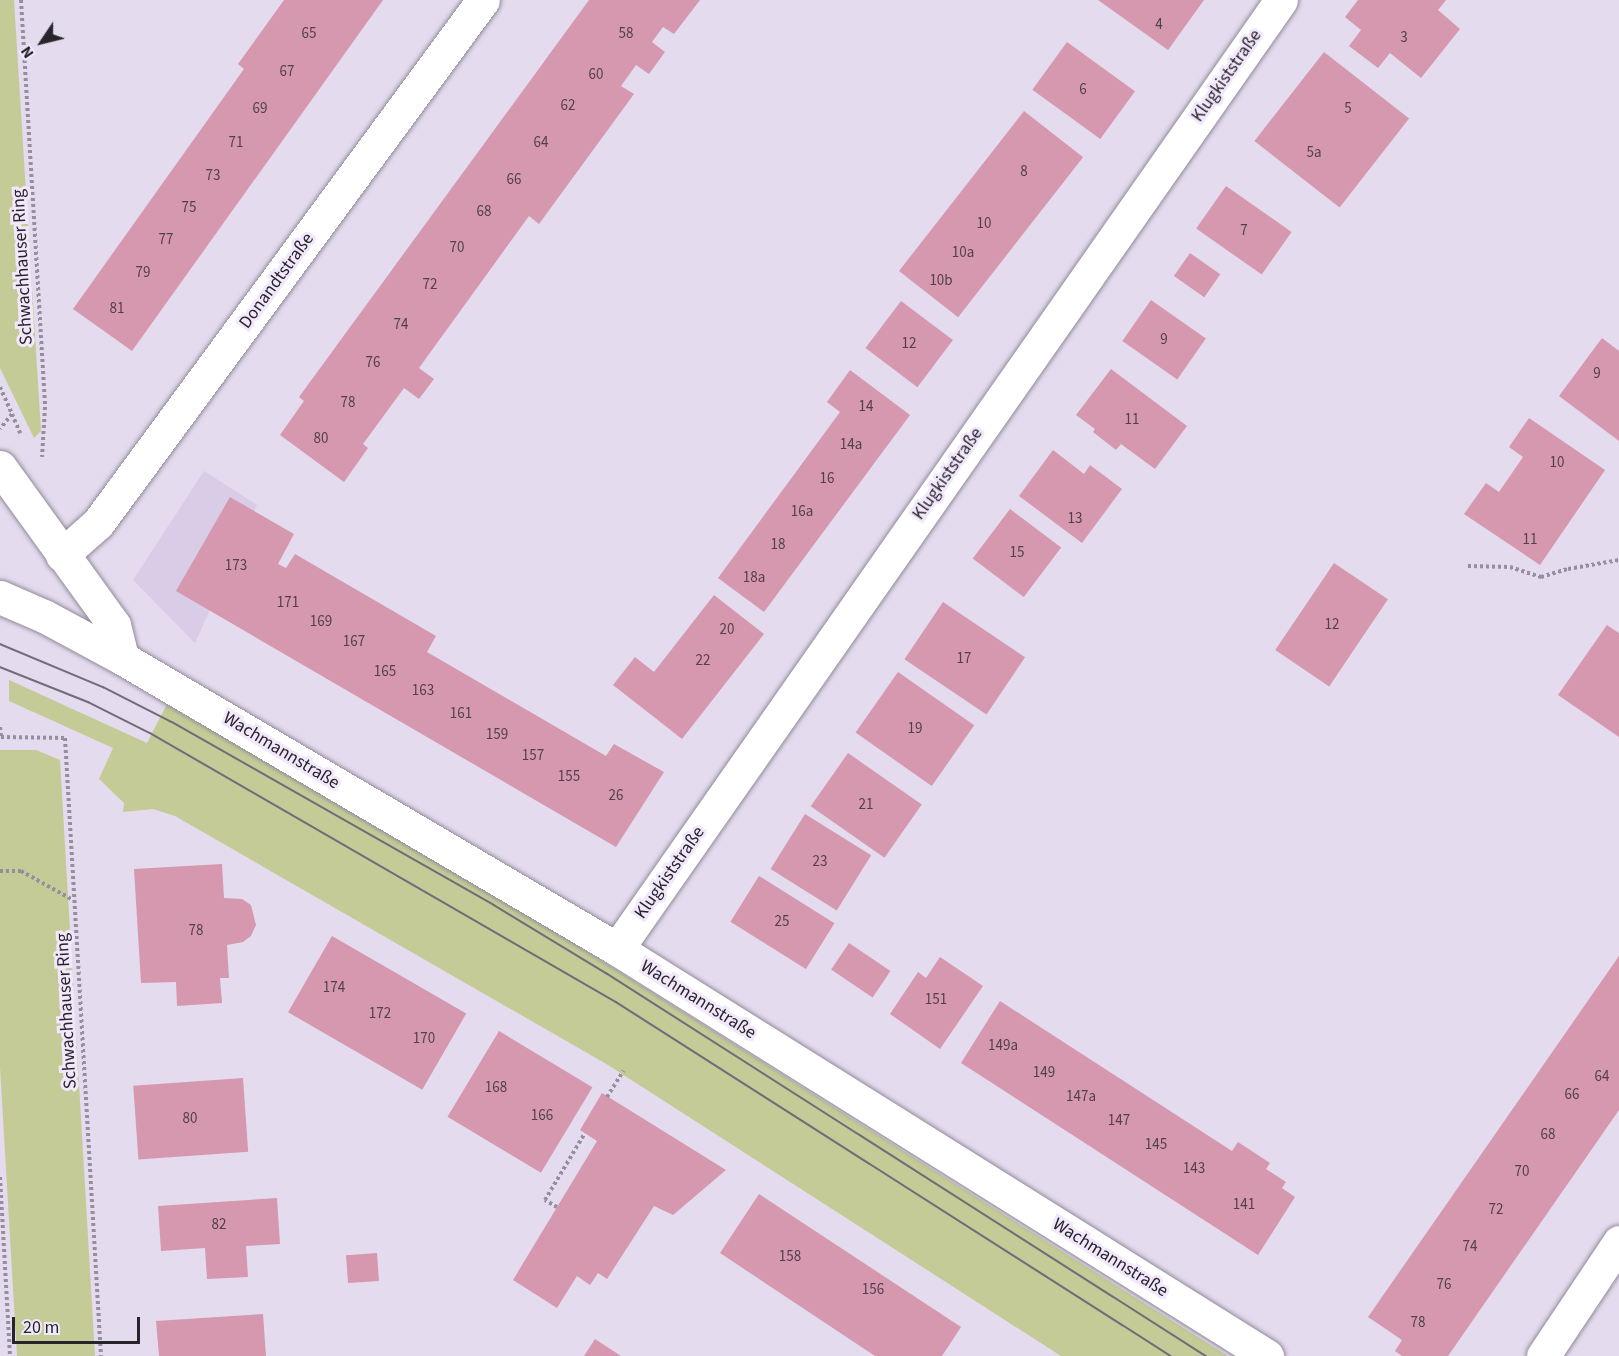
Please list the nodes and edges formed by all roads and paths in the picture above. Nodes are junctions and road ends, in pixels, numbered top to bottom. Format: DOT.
graph roads {
  1 [pos="21,0"];
  2 [pos="483,0"];
  3 [pos="1281,0"];
  4 [pos="0,387"];
  5 [pos="0,429"];
  6 [pos="0,467"];
  7 [pos="21,498"];
  8 [pos="62,555"];
  9 [pos="1619,560"];
  10 [pos="1468,566"];
  11 [pos="0,597"];
  12 [pos="122,658"];
  13 [pos="0,727"];
  14 [pos="0,871"];
  15 [pos="74,901"];
  16 [pos="616,949"];
  17 [pos="623,1071"];
  18 [pos="607,1097"];
  19 [pos="585,1133"];
  20 [pos="0,1178"];
  21 [pos="557,1207"];
  22 [pos="1619,1242"];
  23 [pos="10,1356"];
  24 [pos="101,1356"];
  25 [pos="1267,1356"];
  26 [pos="1543,1356"];
  1 -- 7 [label="path, Schwachhauser Ring"];
  2 -- 8 [label="street, Donandtstraße"];
  3 -- 16 [label="street, Klugkiststraße"];
  4 -- 5 [label="path"];
  6 -- 7 [label="street"];
  7 -- 8 [label="street"];
  8 -- 12 [label="street"];
  9 -- 10 [label="path"];
  11 -- 12 [label="street, Wachmannstraße"];
  12 -- 16 [label="street, Wachmannstraße"];
  13 -- 15 [label="path, Schwachhauser Ring"];
  14 -- 15 [label="path"];
  15 -- 24 [label="path, Schwachhauser Ring"];
  16 -- 25 [label="street, Wachmannstraße"];
  17 -- 18 [label="path"];
  19 -- 21 [label="path"];
  20 -- 23 [label="path"];
  22 -- 26 [label="street"];
}
